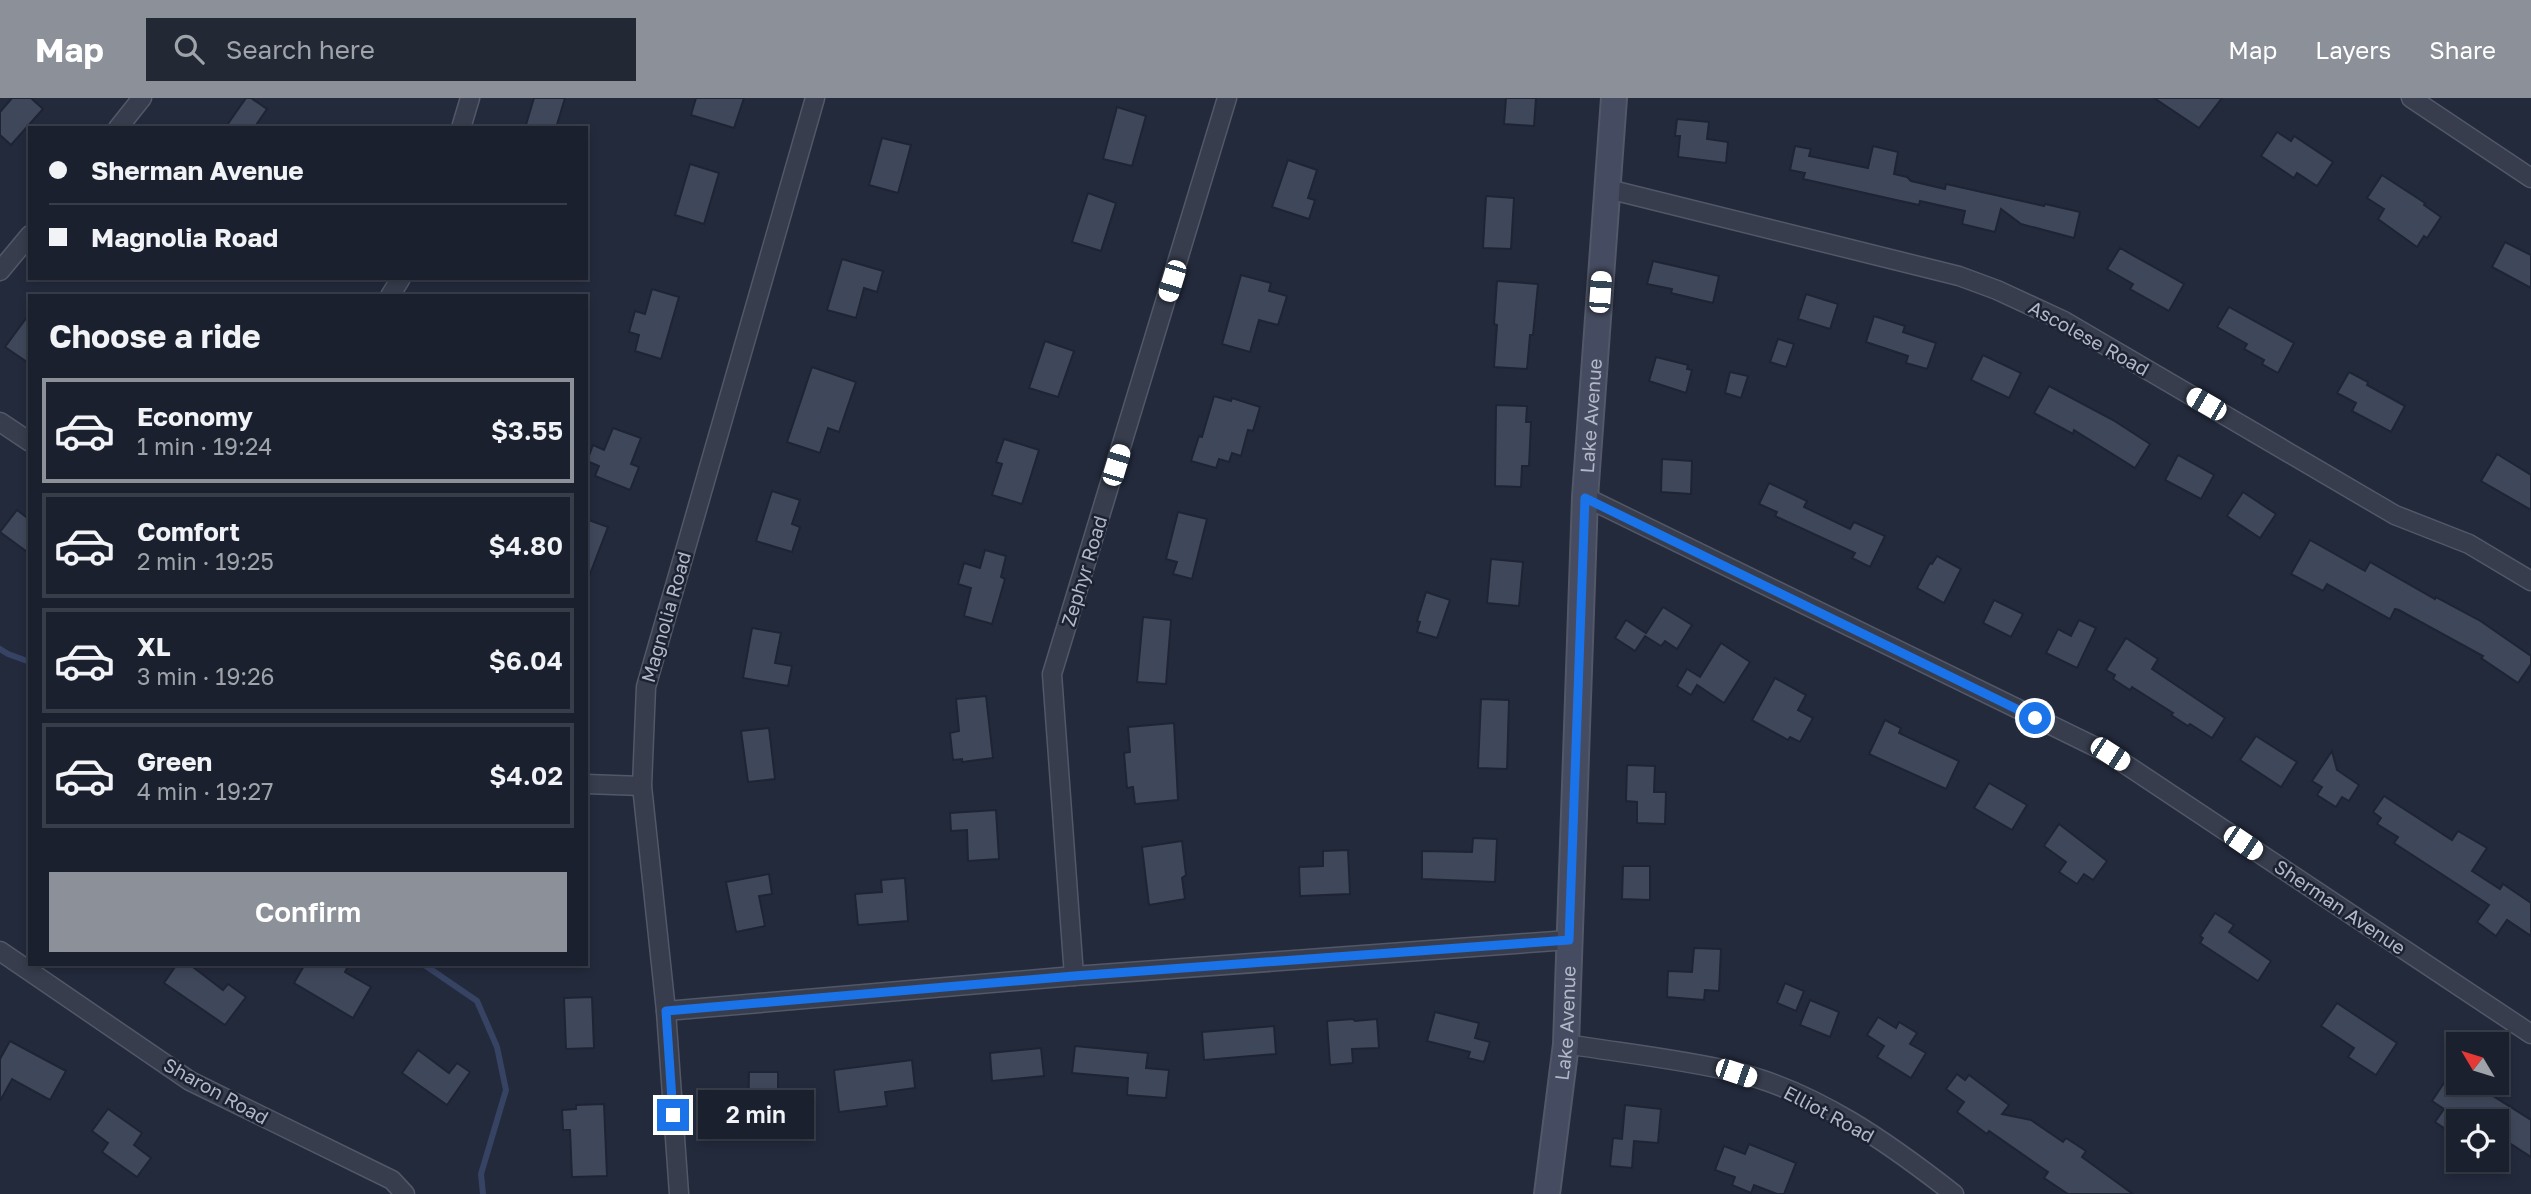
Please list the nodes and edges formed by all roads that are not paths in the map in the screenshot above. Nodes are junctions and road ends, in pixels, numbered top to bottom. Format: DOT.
graph roads {
  1 [pos="142,98"];
  2 [pos="470,98"];
  3 [pos="815,98"];
  4 [pos="1227,98"];
  5 [pos="1614,98"];
  6 [pos="2411,98"];
  7 [pos="120,126"];
  8 [pos="462,126"];
  9 [pos="2531,178"];
  10 [pos="1608,189"];
  11 [pos="28,237"];
  12 [pos="0,271"];
  13 [pos="0,422"];
  14 [pos="28,441"];
  15 [pos="1585,498"];
  16 [pos="2531,581"];
  17 [pos="588,784"];
  18 [pos="642,786"];
  19 [pos="1569,940"];
  20 [pos="0,951"];
  21 [pos="1074,976"];
  22 [pos="666,1011"];
  23 [pos="2531,1034"];
  24 [pos="1566,1044"];
  25 [pos="405,1194"];
  26 [pos="679,1194"];
  27 [pos="1547,1194"];
  28 [pos="1954,1194"];
  1 -- 7 [label="street"];
  2 -- 8 [label="street"];
  3 -- 18 [label="street, Magnolia Road"];
  4 -- 21 [label="street, Zephyr Road"];
  5 -- 10 [label="street, Lake Avenue"];
  6 -- 9 [label="street"];
  10 -- 15 [label="street, Lake Avenue"];
  10 -- 16 [label="street, Ascolese Road"];
  11 -- 12 [label="street"];
  13 -- 14 [label="street"];
  15 -- 19 [label="street, Lake Avenue"];
  15 -- 23 [label="street, Sherman Avenue"];
  17 -- 18 [label="street"];
  18 -- 22 [label="street, Magnolia Road"];
  19 -- 21 [label="street"];
  19 -- 24 [label="street, Lake Avenue"];
  20 -- 25 [label="street, Sharon Road"];
  21 -- 22 [label="street"];
  22 -- 26 [label="street, Magnolia Road"];
  24 -- 27 [label="street, Lake Avenue"];
  24 -- 28 [label="street, Elliot Road"];
}
